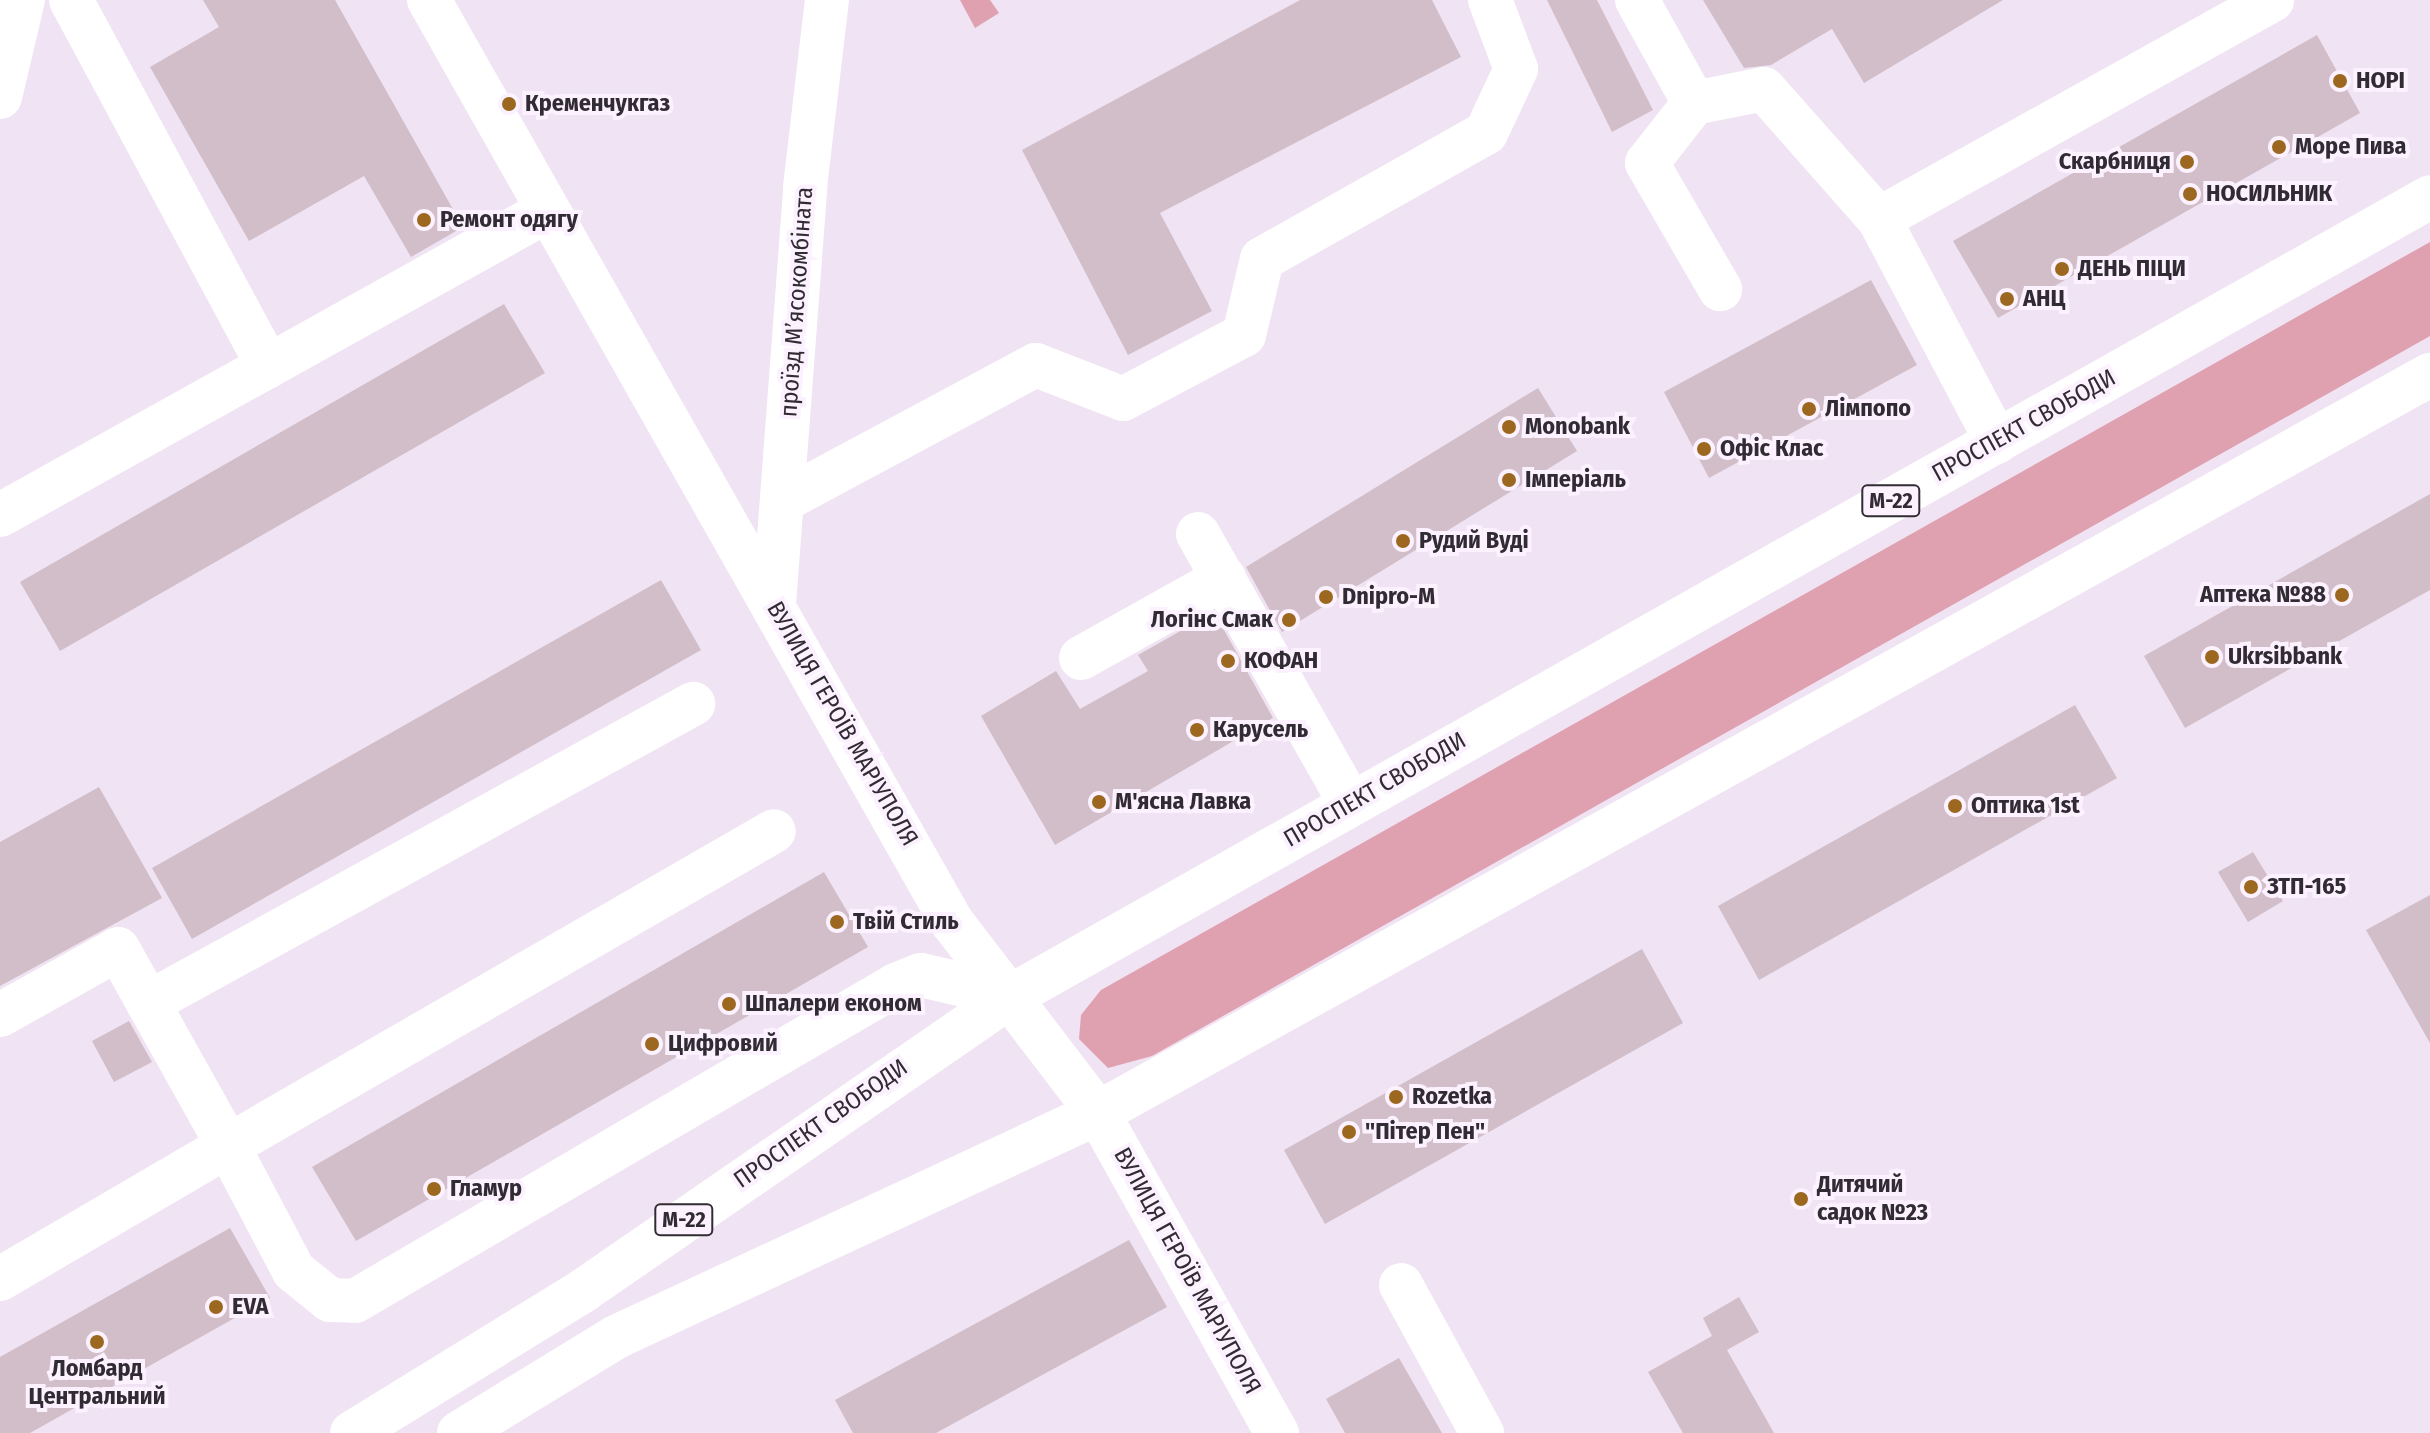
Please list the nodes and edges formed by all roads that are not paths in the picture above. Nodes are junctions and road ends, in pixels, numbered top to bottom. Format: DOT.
graph roads {
  1 [pos="23,0"];
  2 [pos="71,0"];
  3 [pos="429,0"];
  4 [pos="827,0"];
  5 [pos="1490,0"];
  6 [pos="1637,0"];
  7 [pos="2272,0"];
  8 [pos="0,97"];
  9 [pos="1694,103"];
  10 [pos="2430,197"];
  11 [pos="545,212"];
  12 [pos="1879,219"];
  13 [pos="1720,289"];
  14 [pos="268,366"];
  15 [pos="2430,375"];
  16 [pos="1997,442"];
  17 [pos="782,501"];
  18 [pos="0,515"];
  19 [pos="1198,534"];
  20 [pos="1224,578"];
  21 [pos="774,604"];
  22 [pos="1081,658"];
  23 [pos="693,704"];
  24 [pos="1350,803"];
  25 [pos="774,831"];
  26 [pos="952,922"];
  27 [pos="921,975"];
  28 [pos="1011,996"];
  29 [pos="148,1003"];
  30 [pos="0,1015"];
  31 [pos="1098,1113"];
  32 [pos="228,1146"];
  33 [pos="0,1279"];
  34 [pos="1401,1285"];
  35 [pos="352,1433"];
  36 [pos="459,1433"];
  37 [pos="1277,1433"];
  38 [pos="1482,1433"];
  1 -- 8 [label="main road"];
  2 -- 14 [label="main road"];
  3 -- 11 [label="main road, ВУЛИЦЯ ГЕРОЇВ МАРІУПОЛЯ"];
  4 -- 17 [label="main road, проїзд Мʼясокомбіната"];
  5 -- 17 [label="main road"];
  6 -- 9 [label="main road"];
  7 -- 12 [label="main road"];
  9 -- 12 [label="main road"];
  9 -- 13 [label="main road"];
  10 -- 16 [label="main road, ПРОСПЕКТ СВОБОДИ / М-22"];
  11 -- 14 [label="main road"];
  11 -- 21 [label="main road, ВУЛИЦЯ ГЕРОЇВ МАРІУПОЛЯ"];
  12 -- 16 [label="main road"];
  14 -- 18 [label="main road"];
  15 -- 31 [label="main road"];
  16 -- 24 [label="main road, ПРОСПЕКТ СВОБОДИ / М-22"];
  17 -- 21 [label="main road, проїзд Мʼясокомбіната"];
  19 -- 20 [label="main road"];
  20 -- 22 [label="main road"];
  20 -- 24 [label="main road"];
  21 -- 26 [label="main road, ВУЛИЦЯ ГЕРОЇВ МАРІУПОЛЯ"];
  23 -- 29 [label="main road"];
  24 -- 28 [label="main road, ПРОСПЕКТ СВОБОДИ / М-22"];
  25 -- 32 [label="main road"];
  26 -- 27 [label="main road"];
  26 -- 28 [label="main road, ВУЛИЦЯ ГЕРОЇВ МАРІУПОЛЯ"];
  27 -- 28 [label="main road"];
  27 -- 32 [label="main road"];
  28 -- 31 [label="main road, ВУЛИЦЯ ГЕРОЇВ МАРІУПОЛЯ"];
  28 -- 35 [label="main road, ПРОСПЕКТ СВОБОДИ / М-22"];
  29 -- 30 [label="main road"];
  29 -- 32 [label="main road"];
  31 -- 36 [label="main road"];
  31 -- 37 [label="main road, ВУЛИЦЯ ГЕРОЇВ МАРІУПОЛЯ"];
  32 -- 33 [label="main road"];
  34 -- 38 [label="main road"];
}
